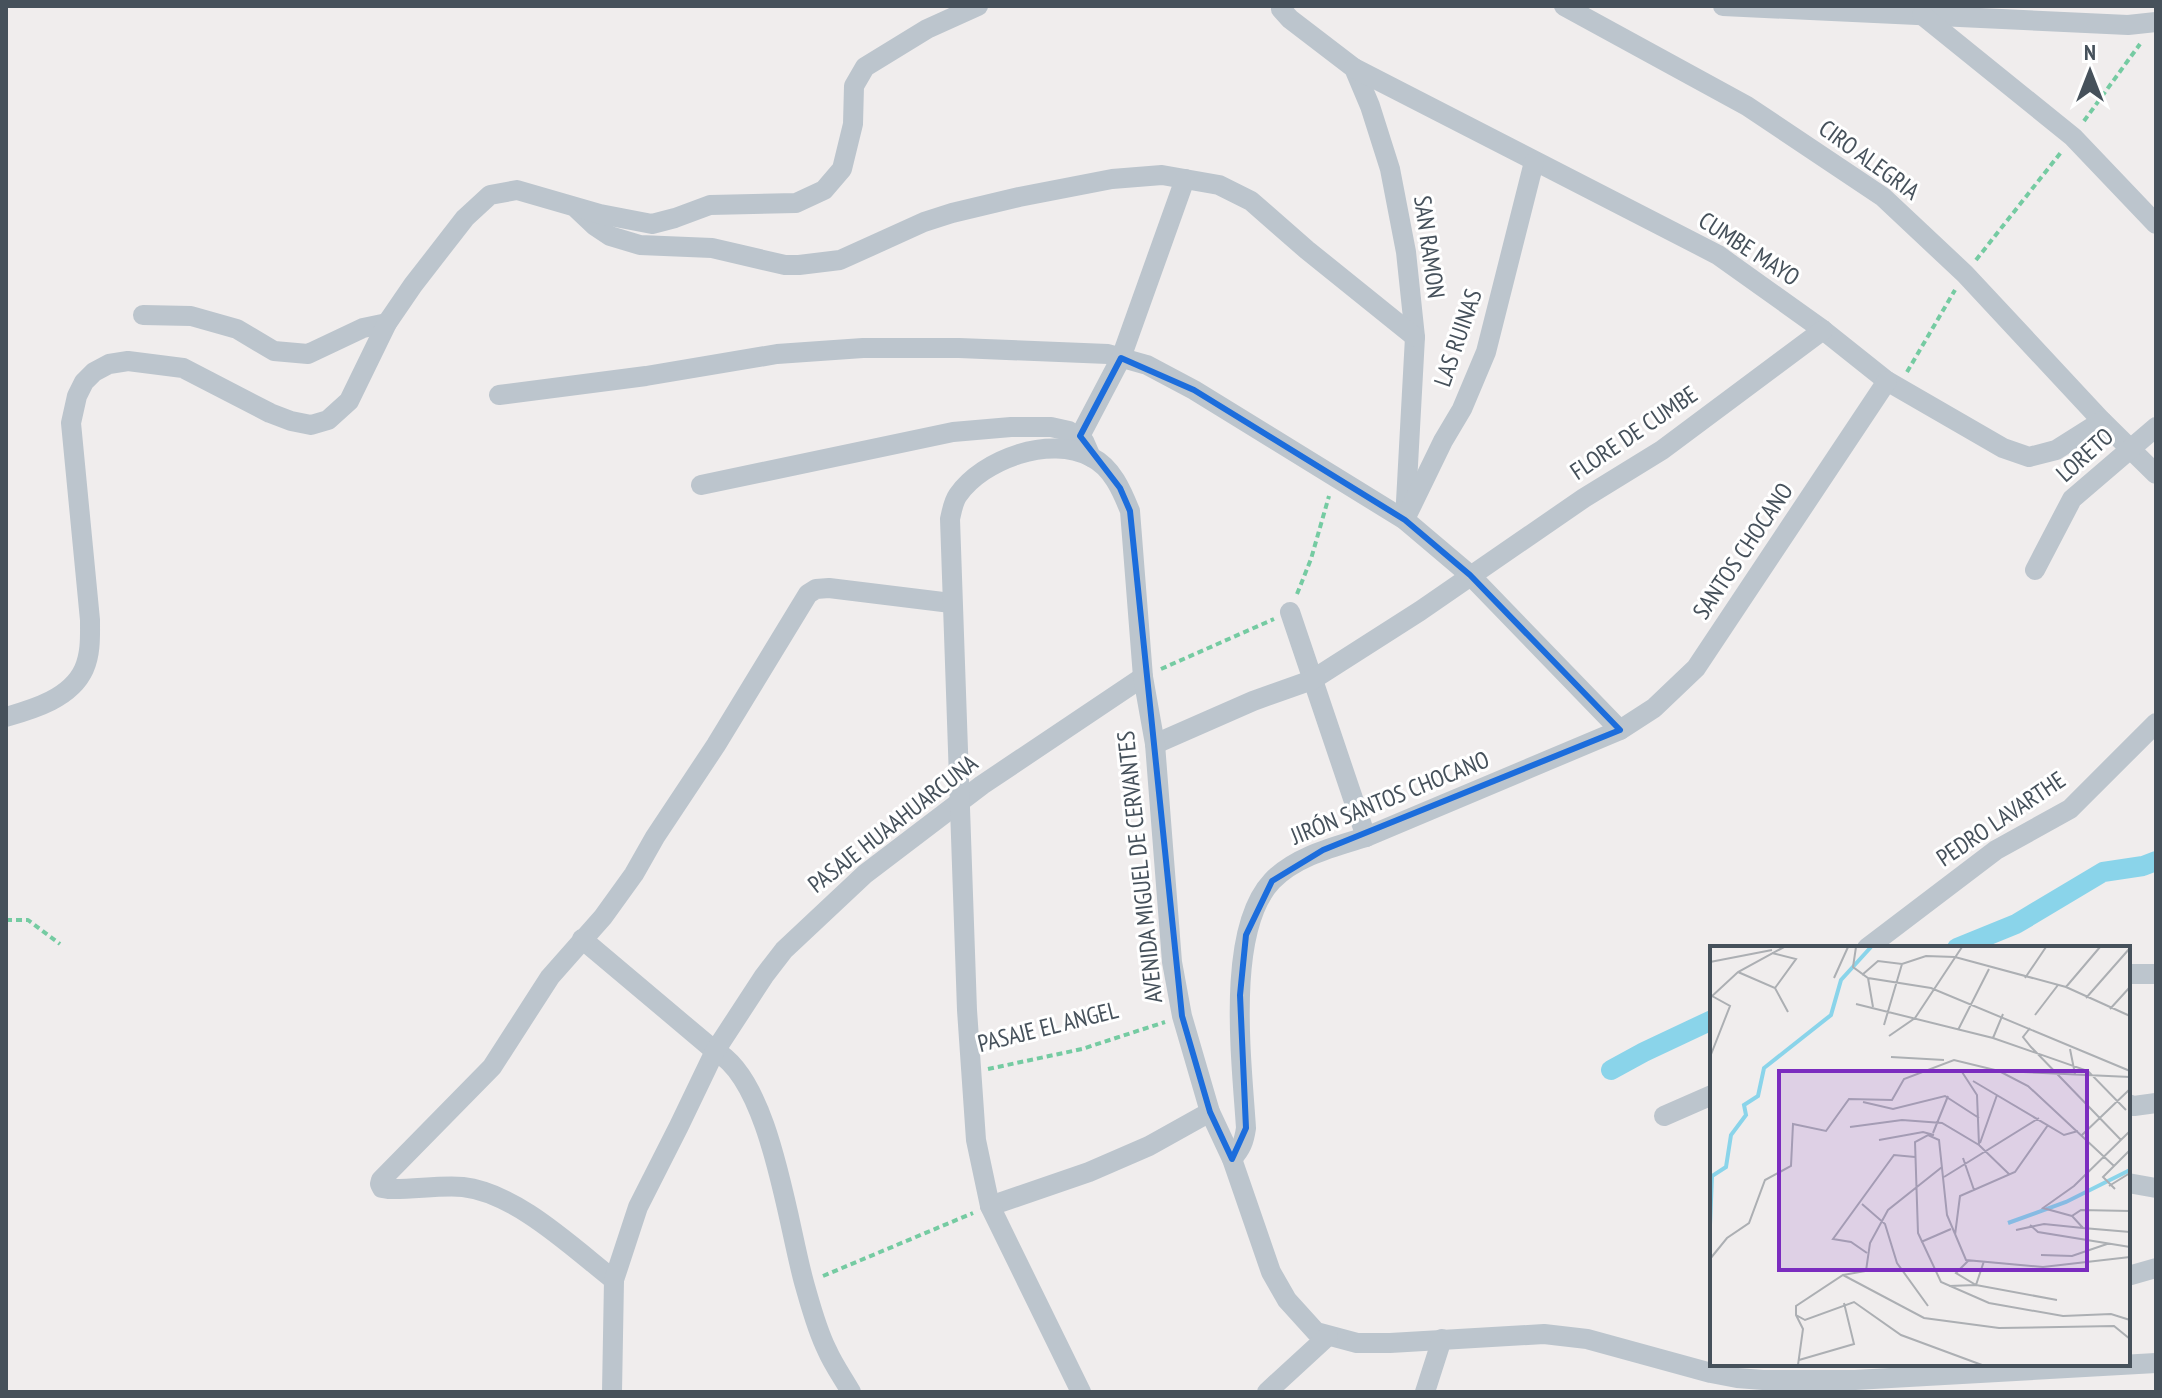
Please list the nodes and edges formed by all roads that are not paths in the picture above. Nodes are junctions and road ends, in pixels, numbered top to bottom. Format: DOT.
graph roads {
  1 [pos="978,6"];
  2 [pos="1564,6"];
  3 [pos="1723,6"];
  4 [pos="1918,11"];
  5 [pos="1286,13"];
  6 [pos="2078,14"];
  7 [pos="2151,29"];
  8 [pos="1354,68"];
  9 [pos="1534,162"];
  10 [pos="1185,179"];
  11 [pos="575,206"];
  12 [pos="2156,224"];
  13 [pos="143,315"];
  14 [pos="387,323"];
  15 [pos="1823,330"];
  16 [pos="1415,337"];
  17 [pos="1121,358"];
  18 [pos="1893,384"];
  19 [pos="499,395"];
  20 [pos="2102,421"];
  21 [pos="2156,427"];
  22 [pos="1080,436"];
  23 [pos="2131,449"];
  24 [pos="1091,457"];
  25 [pos="2156,474"];
  26 [pos="701,485"];
  27 [pos="1405,520"];
  28 [pos="2035,570"];
  29 [pos="1470,575"];
  30 [pos="951,603"];
  31 [pos="1290,612"];
  32 [pos="1143,677"];
  33 [pos="1312,680"];
  34 [pos="6,717"];
  35 [pos="2156,723"];
  36 [pos="1620,730"];
  37 [pos="1155,744"];
  38 [pos="960,803"];
  39 [pos="1366,837"];
  40 [pos="582,939"];
  41 [pos="1870,946"];
  42 [pos="2130,974"];
  43 [pos="2156,974"];
  44 [pos="715,1051"];
  45 [pos="1710,1096"];
  46 [pos="2156,1103"];
  47 [pos="2130,1107"];
  48 [pos="1210,1112"];
  49 [pos="1664,1116"];
  50 [pos="1232,1159"];
  51 [pos="2130,1183"];
  52 [pos="2156,1188"];
  53 [pos="990,1206"];
  54 [pos="2156,1268"];
  55 [pos="2130,1275"];
  56 [pos="614,1280"];
  57 [pos="1328,1336"];
  58 [pos="1442,1339"];
  59 [pos="2156,1363"];
  60 [pos="2130,1364"];
  61 [pos="2103,1366"];
  62 [pos="612,1392"];
  63 [pos="851,1392"];
  64 [pos="1081,1392"];
  65 [pos="1267,1392"];
  66 [pos="1425,1392"];
  1 -- 11 [label="street"];
  2 -- 20 [label="street, CIRO ALEGRIA"];
  3 -- 4 [label="street"];
  4 -- 6 [label="street"];
  4 -- 12 [label="street"];
  5 -- 8 [label="street, SAN RAMON"];
  6 -- 7 [label="street"];
  8 -- 9 [label="street, CUMBE MAYO"];
  8 -- 16 [label="street, SAN RAMON"];
  9 -- 15 [label="street, CUMBE MAYO"];
  9 -- 27 [label="street, LAS RUINAS"];
  10 -- 11 [label="street"];
  10 -- 16 [label="street"];
  10 -- 17 [label="street"];
  11 -- 14 [label="street"];
  13 -- 14 [label="street"];
  14 -- 34 [label="street"];
  15 -- 18 [label="street, CUMBE MAYO"];
  15 -- 29 [label="street, FLORE DE CUMBE"];
  16 -- 27 [label="street, SAN RAMON"];
  17 -- 19 [label="street"];
  17 -- 22 [label="street"];
  17 -- 27 [label="street"];
  18 -- 20 [label="street, CUMBE MAYO"];
  18 -- 36 [label="street, SANTOS CHOCANO"];
  20 -- 23 [label="street, CIRO ALEGRIA"];
  21 -- 23 [label="street, LORETO"];
  22 -- 24 [label="street, AVENIDA MIGUEL DE CERVANTES"];
  22 -- 26 [label="street"];
  23 -- 25 [label="street, CIRO ALEGRIA"];
  23 -- 28 [label="street, LORETO"];
  24 -- 30 [label="street"];
  24 -- 32 [label="street, AVENIDA MIGUEL DE CERVANTES"];
  27 -- 29 [label="street"];
  29 -- 33 [label="street, FLORE DE CUMBE"];
  29 -- 36 [label="street"];
  30 -- 38 [label="street"];
  30 -- 40 [label="street"];
  31 -- 33 [label="street"];
  32 -- 37 [label="street, AVENIDA MIGUEL DE CERVANTES"];
  32 -- 38 [label="street, PASAJE HUAAHUARCUNA"];
  33 -- 37 [label="street, FLORE DE CUMBE"];
  33 -- 39 [label="street"];
  35 -- 41 [label="street, PEDRO LAVARTHE"];
  36 -- 39 [label="street, JIRÓN SANTOS CHOCANO"];
  37 -- 48 [label="street, AVENIDA MIGUEL DE CERVANTES"];
  38 -- 44 [label="street, PASAJE HUAAHUARCUNA"];
  38 -- 53 [label="street"];
  39 -- 50 [label="street, JIRÓN SANTOS CHOCANO"];
  40 -- 44 [label="street"];
  40 -- 56 [label="street"];
  42 -- 43 [label="street"];
  44 -- 56 [label="street, PASAJE HUAAHUARCUNA"];
  44 -- 63 [label="street"];
  45 -- 49 [label="street"];
  46 -- 47 [label="street"];
  48 -- 50 [label="street, AVENIDA MIGUEL DE CERVANTES"];
  48 -- 53 [label="street"];
  50 -- 57 [label="street, AVENIDA MIGUEL DE CERVANTES"];
  51 -- 52 [label="street"];
  53 -- 64 [label="street"];
  54 -- 55 [label="street"];
  56 -- 62 [label="street, PASAJE HUAAHUARCUNA"];
  57 -- 58 [label="street, AVENIDA MIGUEL DE CERVANTES"];
  57 -- 65 [label="street"];
  58 -- 61 [label="street, AVENIDA MIGUEL DE CERVANTES"];
  58 -- 66 [label="street"];
  59 -- 60 [label="street, AVENIDA MIGUEL DE CERVANTES"];
}
